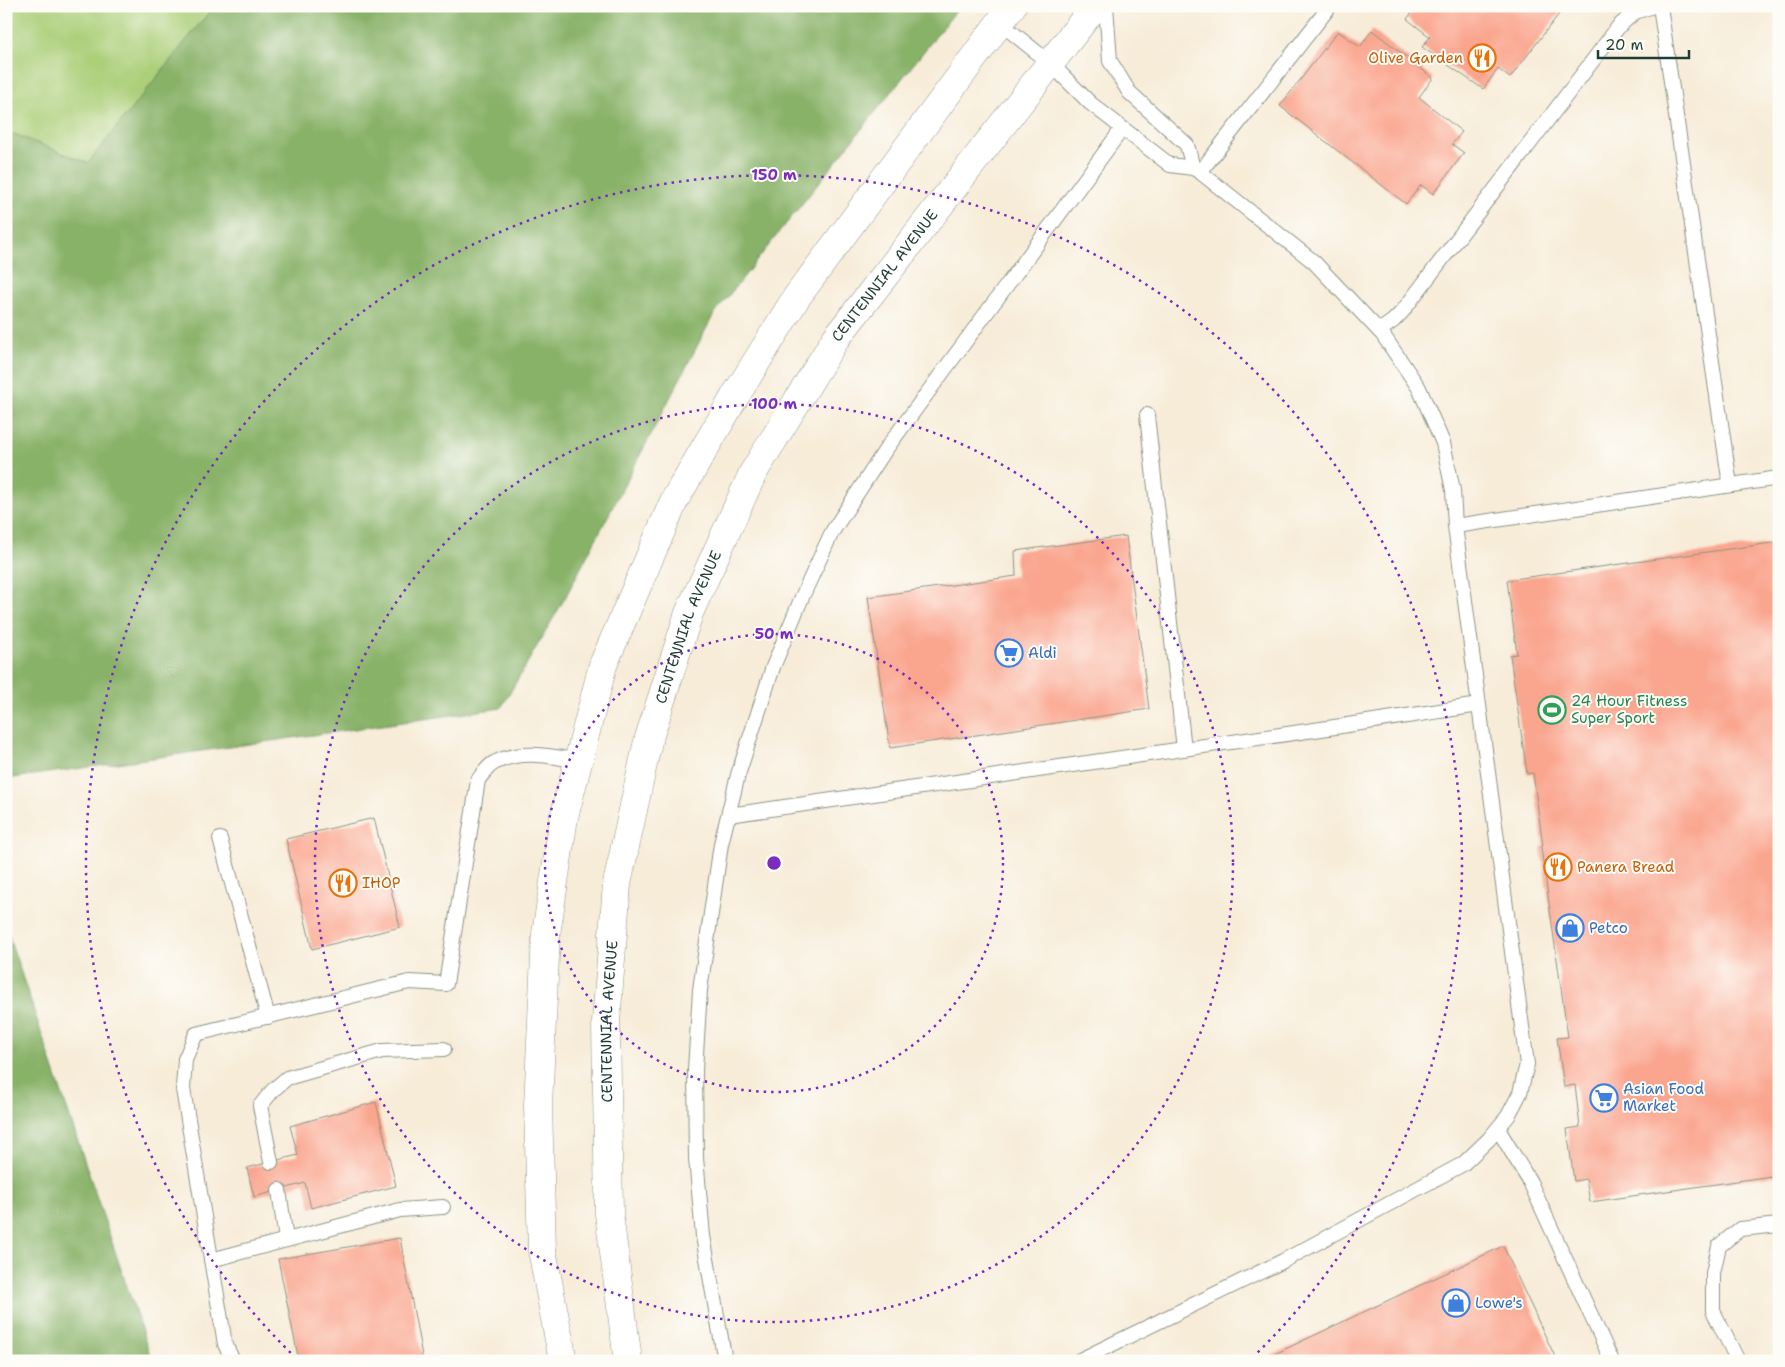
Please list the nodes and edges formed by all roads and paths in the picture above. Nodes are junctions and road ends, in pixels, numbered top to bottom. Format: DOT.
graph roads {
  1 [pos="1095,6"];
  2 [pos="1106,6"];
  3 [pos="1330,6"];
  4 [pos="1653,6"];
  5 [pos="1660,6"];
  6 [pos="1006,14"];
  7 [pos="1050,63"];
  8 [pos="1122,129"];
  9 [pos="1197,170"];
  10 [pos="1379,331"];
  11 [pos="1148,415"];
  12 [pos="1779,478"];
  13 [pos="1730,485"];
  14 [pos="1455,526"];
  15 [pos="1479,704"];
  16 [pos="1184,749"];
  17 [pos="579,761"];
  18 [pos="729,815"];
  19 [pos="220,839"];
  20 [pos="268,1017"];
  21 [pos="444,1049"];
  22 [pos="1498,1129"];
  23 [pos="271,1162"];
  24 [pos="279,1190"];
  25 [pos="443,1207"];
  26 [pos="1779,1225"];
  27 [pos="286,1240"];
  28 [pos="211,1260"];
  29 [pos="233,1361"];
  30 [pos="563,1361"];
  31 [pos="628,1361"];
  32 [pos="725,1361"];
  33 [pos="1078,1361"];
  34 [pos="1612,1361"];
  35 [pos="1738,1361"];
  1 -- 7 [label="main road, CENTENNIAL AVENUE"];
  2 -- 9 [label="lane"];
  3 -- 9 [label="lane"];
  4 -- 10 [label="lane"];
  5 -- 13 [label="lane"];
  6 -- 7 [label="lane"];
  6 -- 17 [label="main road"];
  7 -- 8 [label="lane"];
  7 -- 31 [label="main road, CENTENNIAL AVENUE"];
  8 -- 9 [label="lane"];
  8 -- 18 [label="lane"];
  9 -- 10 [label="lane"];
  10 -- 14 [label="lane"];
  11 -- 16 [label="lane"];
  12 -- 13 [label="lane"];
  13 -- 14 [label="lane"];
  14 -- 15 [label="lane"];
  15 -- 16 [label="lane"];
  15 -- 22 [label="lane"];
  16 -- 18 [label="lane"];
  17 -- 20 [label="lane"];
  17 -- 30 [label="main road"];
  18 -- 32 [label="lane"];
  19 -- 20 [label="lane"];
  20 -- 28 [label="lane"];
  21 -- 23 [label="lane"];
  22 -- 33 [label="lane"];
  22 -- 34 [label="lane"];
  24 -- 27 [label="lane"];
  25 -- 27 [label="lane"];
  26 -- 35 [label="lane"];
  27 -- 28 [label="lane"];
  28 -- 29 [label="lane"];
}
